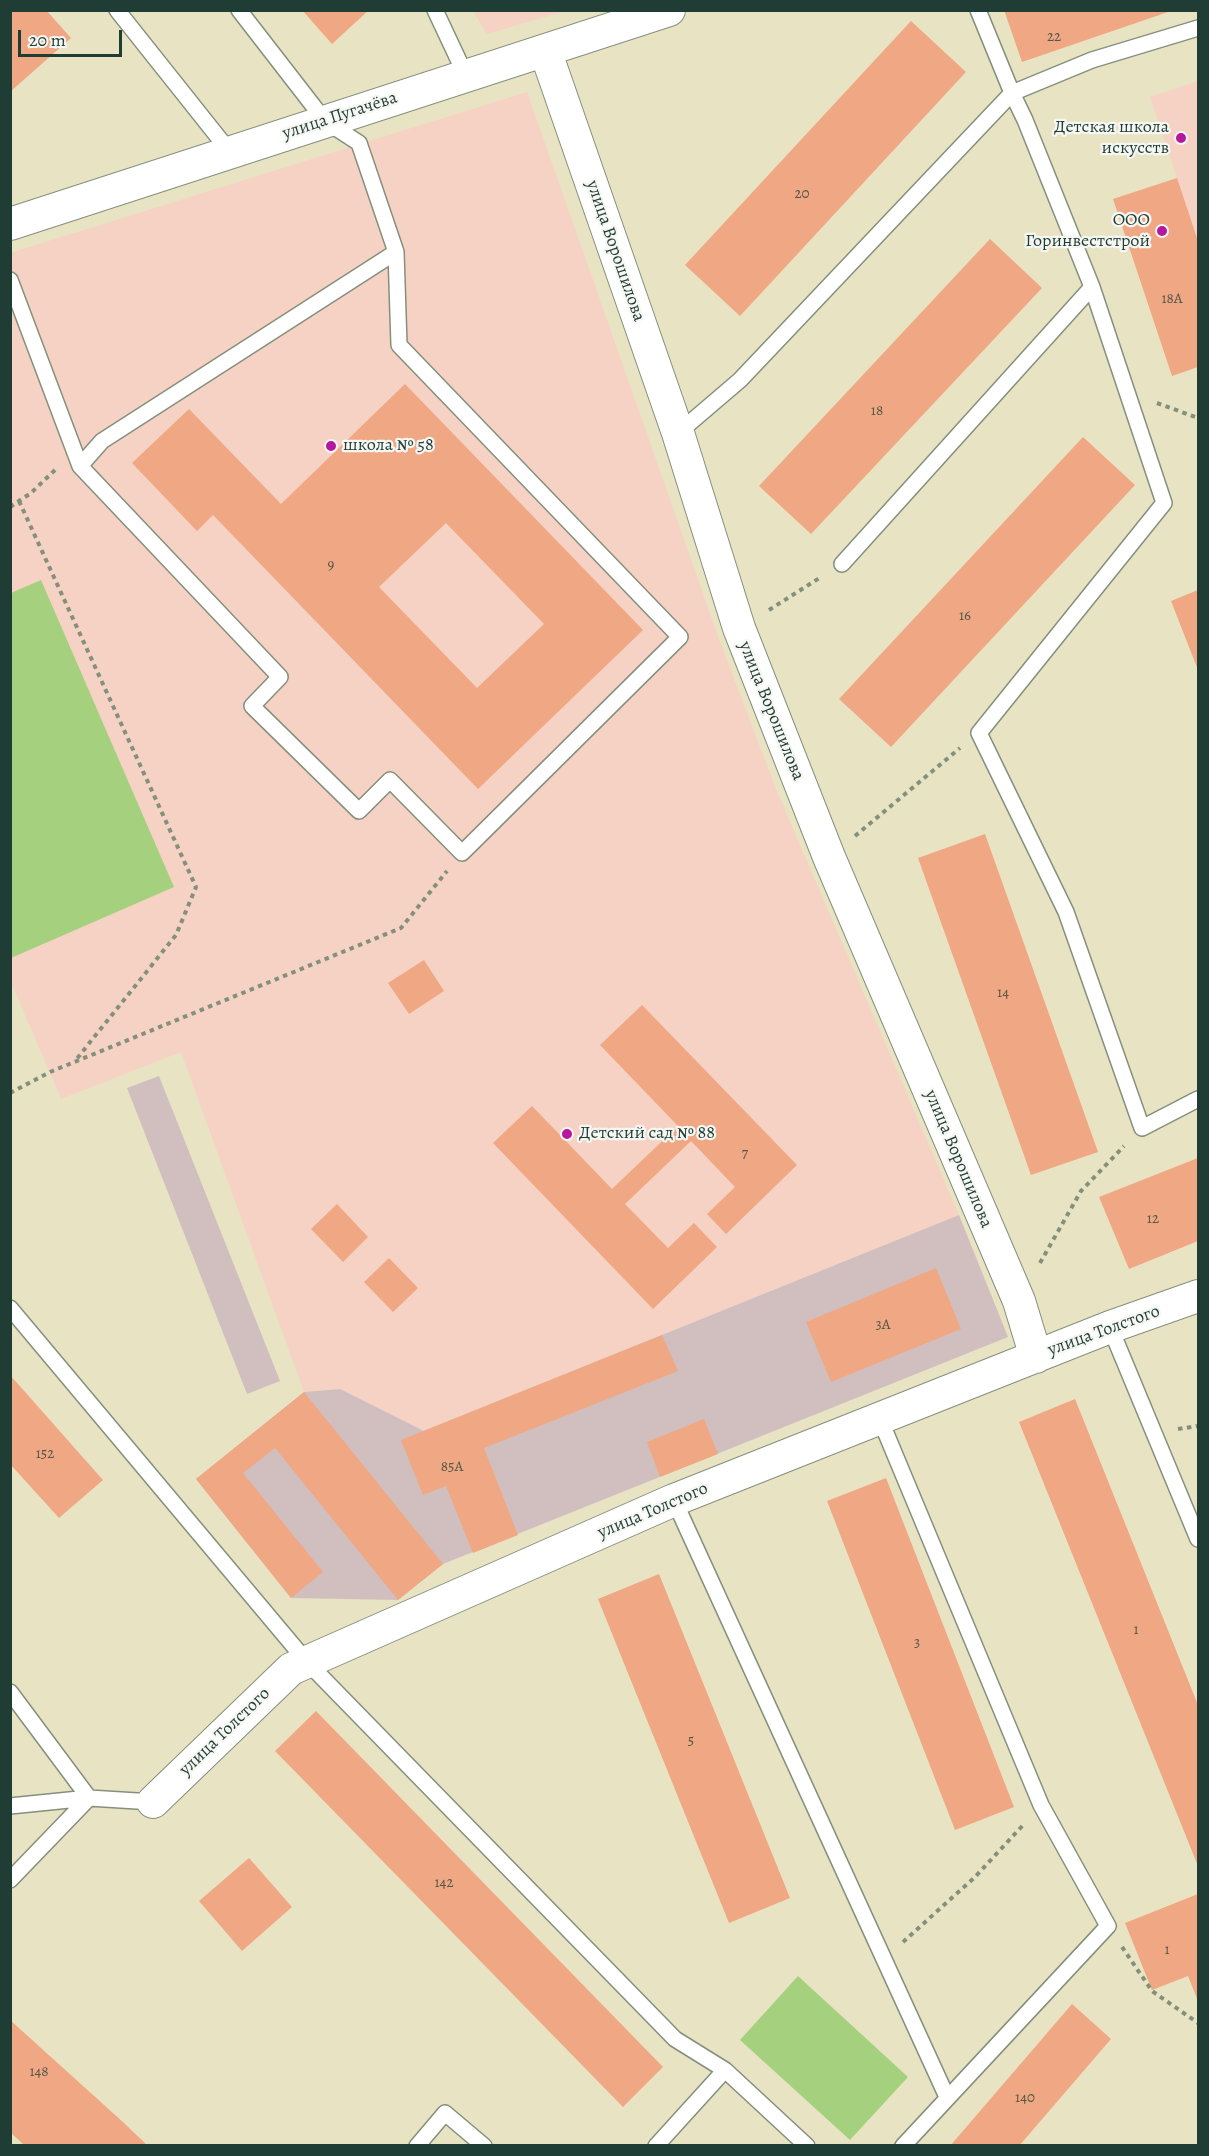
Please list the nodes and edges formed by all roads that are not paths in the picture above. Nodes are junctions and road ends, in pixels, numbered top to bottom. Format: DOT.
graph roads {
  1 [pos="117,10"];
  2 [pos="239,10"];
  3 [pos="435,10"];
  4 [pos="669,10"];
  5 [pos="978,10"];
  6 [pos="1198,28"];
  7 [pos="545,50"];
  8 [pos="466,76"];
  9 [pos="1012,93"];
  10 [pos="325,121"];
  11 [pos="230,152"];
  12 [pos="10,224"];
  13 [pos="396,252"];
  14 [pos="10,280"];
  15 [pos="1092,287"];
  16 [pos="678,433"];
  17 [pos="77,459"];
  18 [pos="842,564"];
  19 [pos="1198,1099"];
  20 [pos="1198,1296"];
  21 [pos="10,1308"];
  22 [pos="1110,1327"];
  23 [pos="1036,1357"];
  24 [pos="880,1419"];
  25 [pos="674,1500"];
  26 [pos="1198,1539"];
  27 [pos="307,1662"];
  28 [pos="10,1692"];
  29 [pos="89,1798"];
  30 [pos="153,1802"];
  31 [pos="10,1806"];
  32 [pos="10,1880"];
  33 [pos="725,2070"];
  34 [pos="947,2097"];
  35 [pos="417,2145"];
  36 [pos="484,2145"];
  37 [pos="656,2145"];
  38 [pos="807,2145"];
  39 [pos="903,2145"];
  1 -- 11 [label="lane"];
  2 -- 10 [label="lane"];
  3 -- 8 [label="lane"];
  4 -- 7 [label="street, улица Пугачёва"];
  5 -- 9 [label="lane"];
  6 -- 9 [label="lane"];
  7 -- 8 [label="street, улица Пугачёва"];
  7 -- 16 [label="street, улица Ворошилова"];
  8 -- 10 [label="street, улица Пугачёва"];
  9 -- 15 [label="lane"];
  9 -- 16 [label="lane"];
  10 -- 11 [label="street, улица Пугачёва"];
  10 -- 13 [label="lane"];
  11 -- 12 [label="street, улица Пугачёва"];
  13 -- 17 [label="lane"];
  13 -- 17 [label="lane"];
  14 -- 17 [label="lane"];
  15 -- 18 [label="lane"];
  15 -- 19 [label="lane"];
  16 -- 23 [label="street, улица Ворошилова"];
  20 -- 22 [label="street, улица Толстого"];
  21 -- 27 [label="lane"];
  22 -- 23 [label="street, улица Толстого"];
  22 -- 26 [label="lane"];
  23 -- 24 [label="street, улица Толстого"];
  24 -- 25 [label="street, улица Толстого"];
  24 -- 34 [label="lane"];
  25 -- 27 [label="street, улица Толстого"];
  25 -- 34 [label="lane"];
  27 -- 30 [label="street, улица Толстого"];
  27 -- 33 [label="lane"];
  28 -- 29 [label="lane"];
  29 -- 30 [label="lane"];
  29 -- 31 [label="lane"];
  29 -- 32 [label="lane"];
  33 -- 37 [label="lane"];
  33 -- 38 [label="lane"];
  34 -- 39 [label="lane"];
  35 -- 36 [label="lane"];
}
